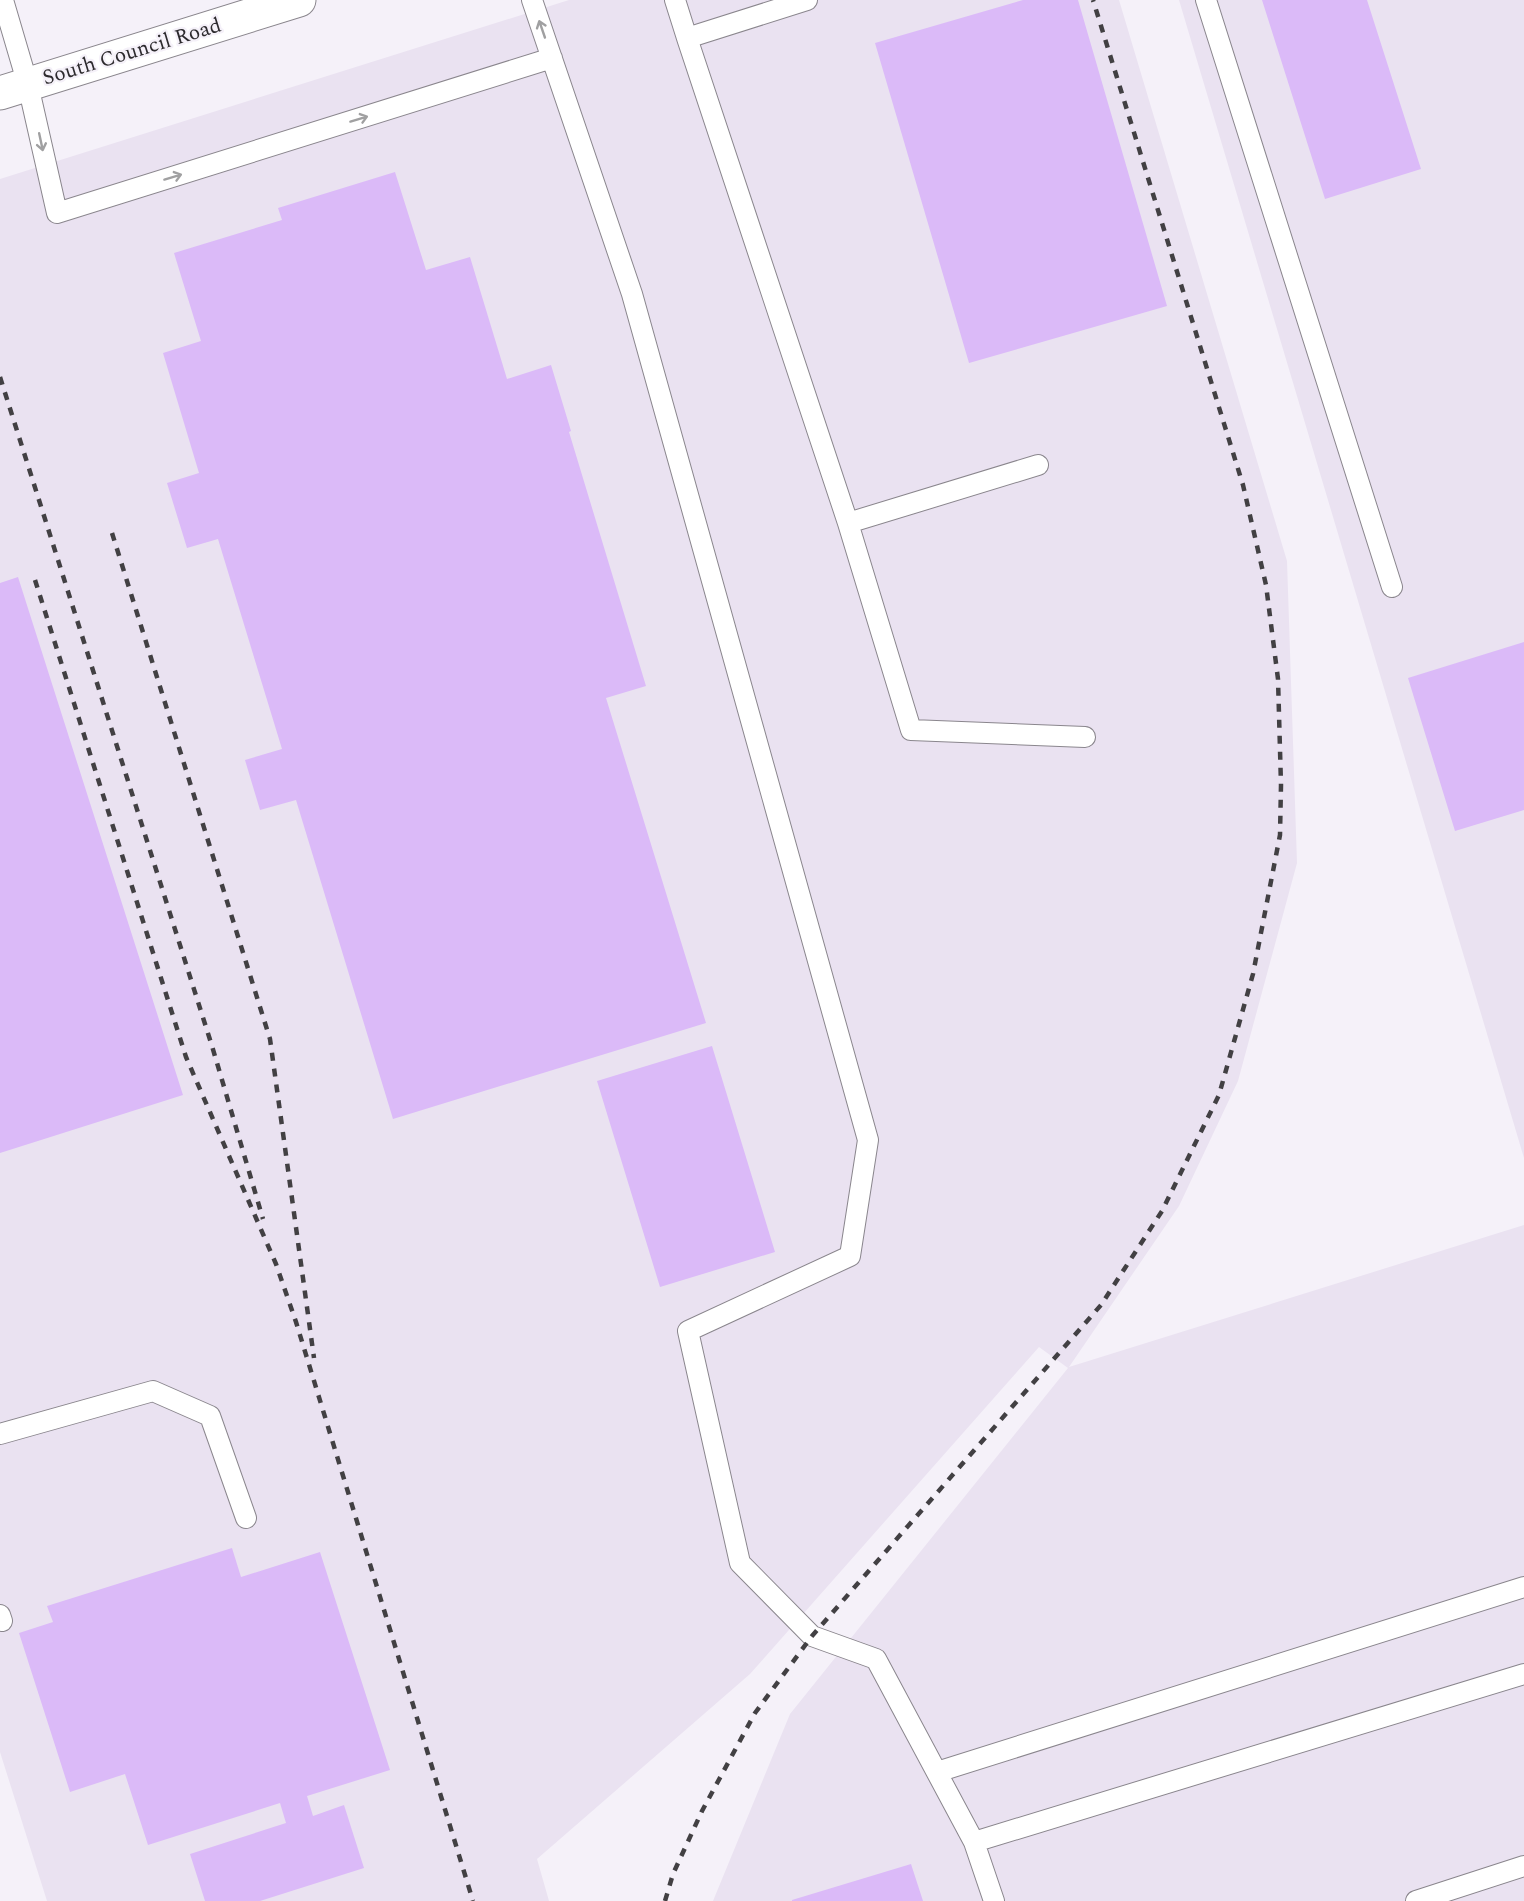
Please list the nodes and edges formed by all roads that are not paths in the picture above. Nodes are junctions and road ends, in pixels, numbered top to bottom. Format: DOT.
graph roads {
  1 [pos="3,0"];
  2 [pos="299,0"];
  3 [pos="532,0"];
  4 [pos="675,0"];
  5 [pos="807,0"];
  6 [pos="1206,0"];
  7 [pos="687,38"];
  8 [pos="552,58"];
  9 [pos="14,89"];
  10 [pos="1038,465"];
  11 [pos="848,523"];
  12 [pos="1392,587"];
  13 [pos="1085,737"];
  14 [pos="0,1434"];
  15 [pos="246,1518"];
  16 [pos="1524,1587"];
  17 [pos="1524,1674"];
  18 [pos="937,1772"];
  19 [pos="974,1842"];
  20 [pos="1524,1866"];
  21 [pos="994,1901"];
  22 [pos="1416,1901"];
  1 -- 9 [label="lane"];
  2 -- 9 [label="main road, South Council Road"];
  8 -- 3 [label="lane, one-way"];
  4 -- 7 [label="lane"];
  5 -- 7 [label="lane"];
  6 -- 12 [label="lane"];
  7 -- 11 [label="lane"];
  9 -- 8 [label="lane, one-way"];
  8 -- 18 [label="lane"];
  10 -- 11 [label="lane"];
  11 -- 13 [label="lane"];
  14 -- 15 [label="lane"];
  16 -- 18 [label="lane"];
  17 -- 19 [label="lane"];
  18 -- 19 [label="lane"];
  19 -- 21 [label="lane"];
  20 -- 22 [label="lane"];
}
